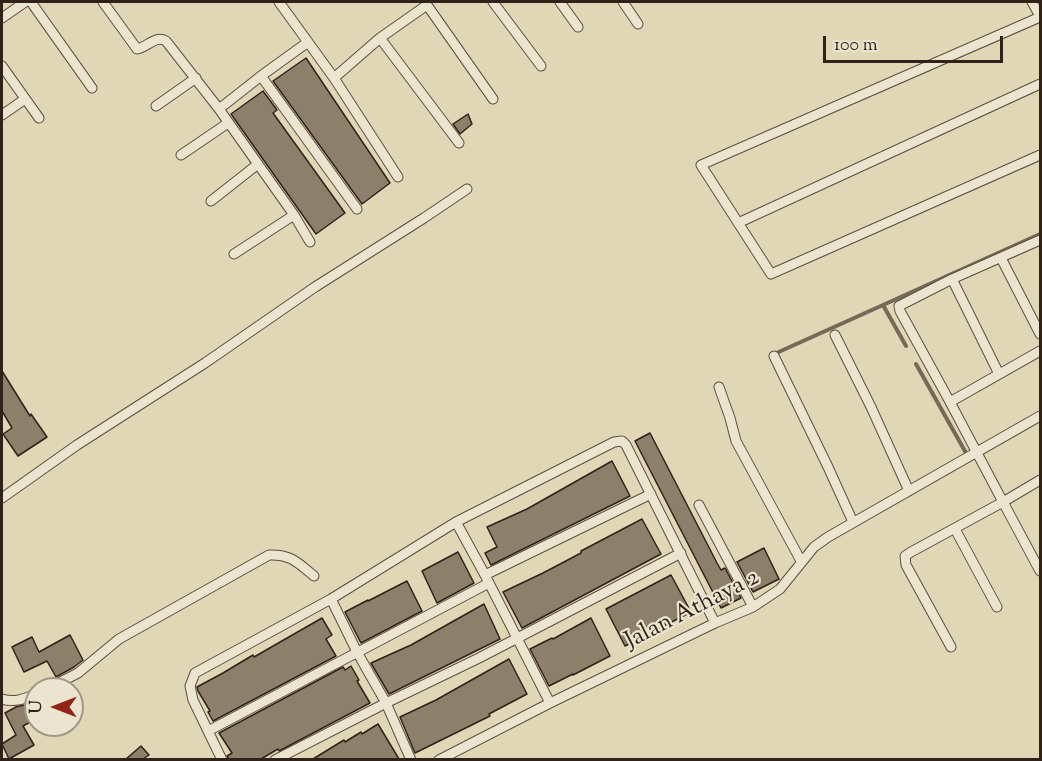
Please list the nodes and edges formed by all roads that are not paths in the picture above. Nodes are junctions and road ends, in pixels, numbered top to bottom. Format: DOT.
graph roads {
  1 [pos="25,2"];
  2 [pos="31,2"];
  3 [pos="103,2"];
  4 [pos="279,2"];
  5 [pos="493,2"];
  6 [pos="560,2"];
  7 [pos="623,2"];
  8 [pos="1032,2"];
  9 [pos="428,3"];
  10 [pos="1041,16"];
  11 [pos="2,18"];
  12 [pos="638,24"];
  13 [pos="578,27"];
  14 [pos="380,38"];
  15 [pos="308,42"];
  16 [pos="2,66"];
  17 [pos="541,66"];
  18 [pos="261,76"];
  19 [pos="196,78"];
  20 [pos="334,78"];
  21 [pos="1041,84"];
  22 [pos="92,88"];
  23 [pos="25,99"];
  24 [pos="493,99"];
  25 [pos="156,106"];
  26 [pos="219,109"];
  27 [pos="2,115"];
  28 [pos="39,118"];
  29 [pos="228,123"];
  30 [pos="459,143"];
  31 [pos="182,154"];
  32 [pos="1041,154"];
  33 [pos="258,164"];
  34 [pos="398,177"];
  35 [pos="467,189"];
  36 [pos="211,201"];
  37 [pos="357,209"];
  38 [pos="294,215"];
  39 [pos="738,223"];
  40 [pos="1041,240"];
  41 [pos="310,242"];
  42 [pos="234,254"];
  43 [pos="1001,258"];
  44 [pos="952,279"];
  45 [pos="1041,334"];
  46 [pos="835,335"];
  47 [pos="1041,351"];
  48 [pos="774,356"];
  49 [pos="999,374"];
  50 [pos="719,387"];
  51 [pos="950,402"];
  52 [pos="1041,416"];
  53 [pos="976,453"];
  54 [pos="1041,480"];
  55 [pos="909,491"];
  56 [pos="651,494"];
  57 [pos="2,498"];
  58 [pos="1002,502"];
  59 [pos="699,505"];
  60 [pos="456,522"];
  61 [pos="852,522"];
  62 [pos="955,529"];
  63 [pos="681,553"];
  64 [pos="801,561"];
  65 [pos="1041,571"];
  66 [pos="315,576"];
  67 [pos="487,579"];
  68 [pos="331,599"];
  69 [pos="753,607"];
  70 [pos="997,607"];
  71 [pos="715,623"];
  72 [pos="516,638"];
  73 [pos="951,647"];
  74 [pos="357,652"];
  75 [pos="72,677"];
  76 [pos="2,699"];
  77 [pos="24,699"];
  78 [pos="386,703"];
  79 [pos="550,703"];
  80 [pos="208,731"];
  81 [pos="222,759"];
  82 [pos="275,759"];
  83 [pos="411,759"];
  84 [pos="439,759"];
  1 -- 11 [label="street"];
  2 -- 22 [label="street"];
  3 -- 19 [label="street"];
  4 -- 15 [label="street"];
  5 -- 17 [label="street"];
  6 -- 13 [label="street"];
  7 -- 12 [label="street"];
  8 -- 10 [label="street"];
  9 -- 14 [label="street"];
  9 -- 24 [label="street"];
  10 -- 39 [label="street"];
  14 -- 20 [label="street"];
  14 -- 30 [label="street"];
  15 -- 18 [label="street"];
  15 -- 20 [label="street"];
  16 -- 23 [label="street"];
  18 -- 26 [label="street"];
  18 -- 37 [label="street"];
  19 -- 25 [label="street"];
  19 -- 26 [label="street"];
  20 -- 34 [label="street"];
  21 -- 39 [label="street"];
  23 -- 27 [label="street"];
  23 -- 28 [label="street"];
  26 -- 29 [label="street"];
  29 -- 31 [label="street"];
  29 -- 33 [label="street"];
  32 -- 39 [label="street"];
  33 -- 36 [label="street"];
  33 -- 38 [label="street"];
  35 -- 57 [label="street"];
  38 -- 41 [label="street"];
  38 -- 42 [label="street"];
  40 -- 43 [label="street"];
  43 -- 44 [label="street"];
  43 -- 45 [label="street"];
  44 -- 49 [label="street"];
  44 -- 51 [label="street"];
  46 -- 55 [label="street"];
  47 -- 49 [label="street"];
  48 -- 61 [label="street"];
  49 -- 51 [label="street"];
  50 -- 64 [label="street"];
  51 -- 53 [label="street"];
  52 -- 53 [label="street, Jalan Athaya 2"];
  53 -- 55 [label="street, Jalan Athaya 2"];
  53 -- 58 [label="street"];
  54 -- 58 [label="street"];
  55 -- 61 [label="street, Jalan Athaya 2"];
  56 -- 60 [label="street"];
  56 -- 63 [label="street"];
  56 -- 67 [label="street"];
  58 -- 62 [label="street"];
  58 -- 65 [label="street"];
  59 -- 69 [label="street"];
  60 -- 67 [label="street"];
  60 -- 68 [label="street"];
  61 -- 64 [label="street, Jalan Athaya 2"];
  62 -- 70 [label="street"];
  62 -- 73 [label="street"];
  63 -- 71 [label="street"];
  63 -- 72 [label="street"];
  64 -- 69 [label="street, Jalan Athaya 2"];
  66 -- 75 [label="street"];
  67 -- 72 [label="street"];
  67 -- 74 [label="street"];
  68 -- 74 [label="street"];
  68 -- 80 [label="street"];
  69 -- 71 [label="street, Jalan Athaya 2"];
  71 -- 79 [label="street, Jalan Athaya 2"];
  72 -- 78 [label="street"];
  72 -- 79 [label="street"];
  74 -- 78 [label="street"];
  74 -- 80 [label="street"];
  76 -- 77 [label="street"];
  78 -- 82 [label="street"];
  78 -- 83 [label="street"];
  79 -- 84 [label="street, Jalan Athaya 2"];
  80 -- 81 [label="street"];
}
